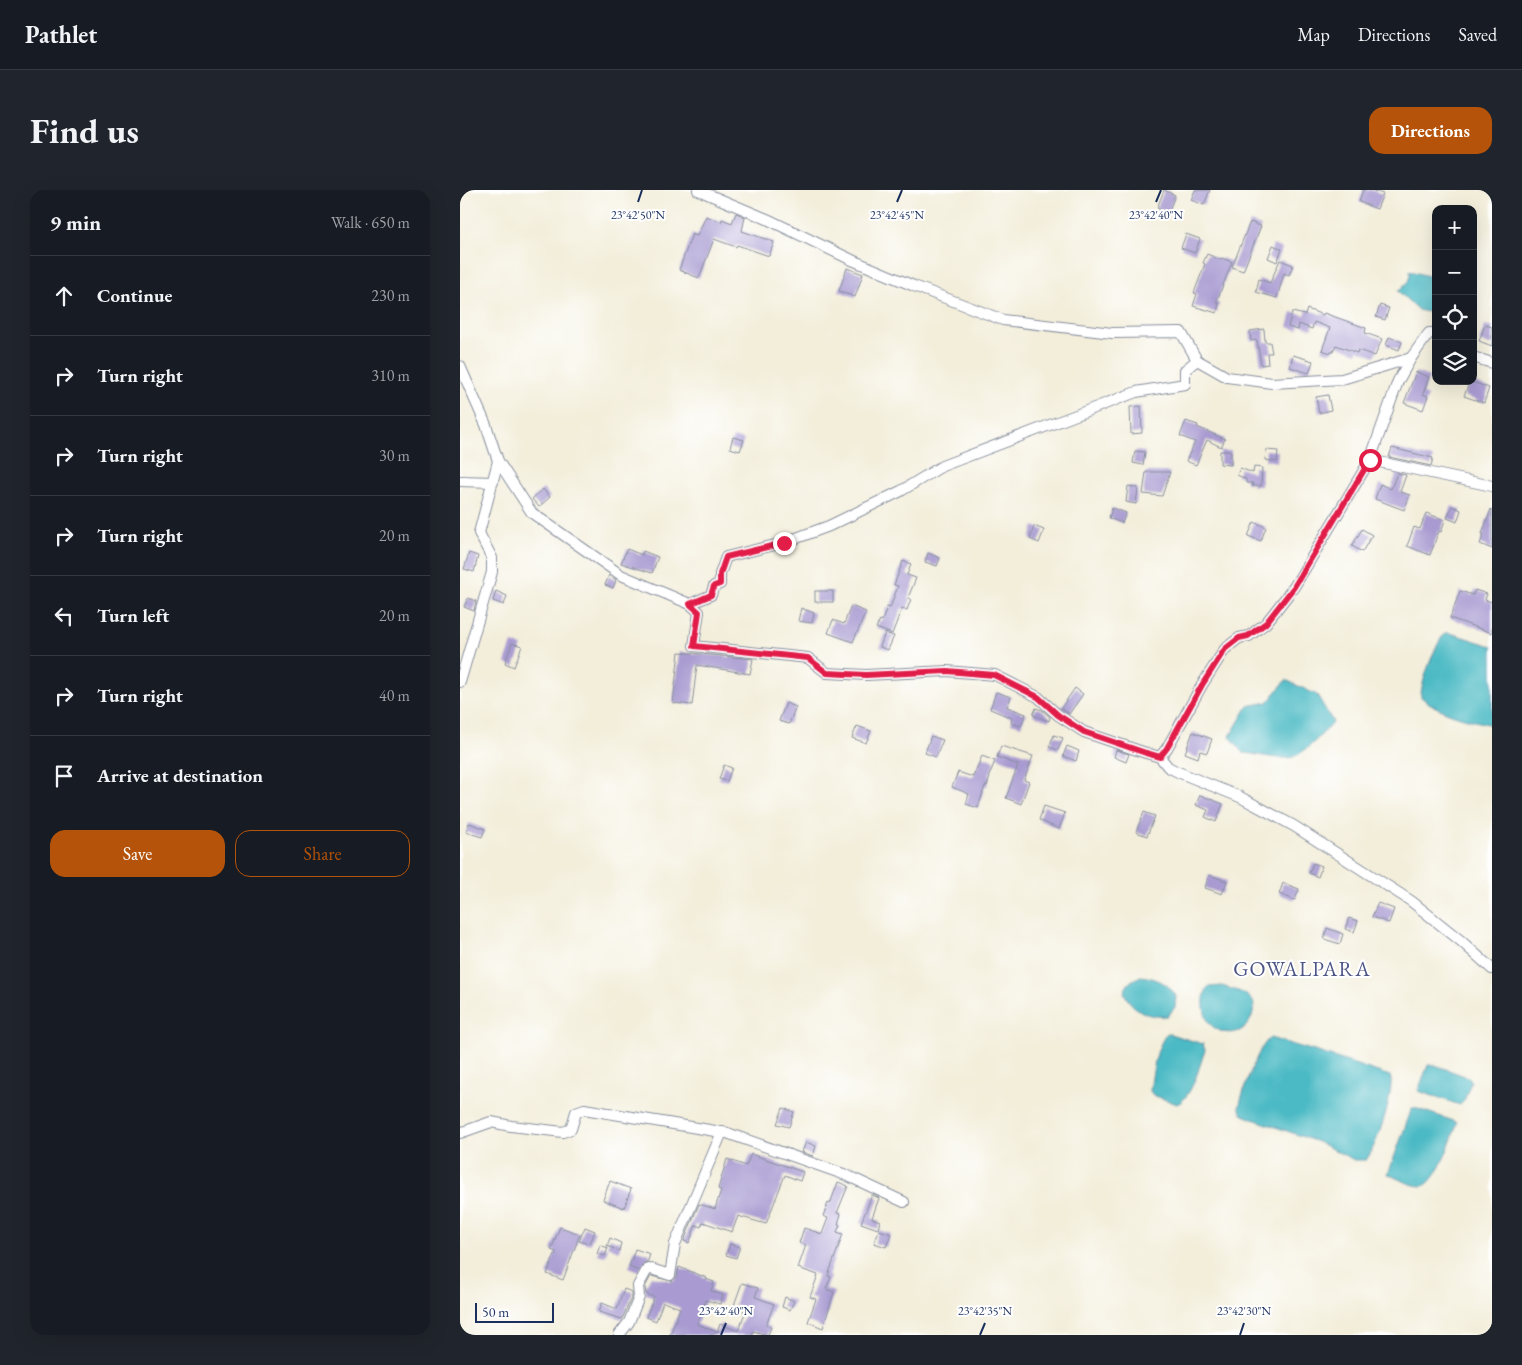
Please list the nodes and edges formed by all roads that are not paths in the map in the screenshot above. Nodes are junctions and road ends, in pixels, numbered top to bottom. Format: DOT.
graph roads {
  1 [pos="698,190"];
  2 [pos="1432,333"];
  3 [pos="1477,357"];
  4 [pos="1411,358"];
  5 [pos="1197,360"];
  6 [pos="1492,363"];
  7 [pos="460,366"];
  8 [pos="1370,460"];
  9 [pos="498,461"];
  10 [pos="460,481"];
  11 [pos="493,482"];
  12 [pos="1492,486"];
  13 [pos="690,604"];
  14 [pos="460,682"];
  15 [pos="1160,757"];
  16 [pos="1492,969"];
  17 [pos="722,1132"];
  18 [pos="460,1133"];
  19 [pos="904,1202"];
  20 [pos="619,1335"];
  1 -- 5 [label="street"];
  2 -- 4 [label="street"];
  3 -- 6 [label="street"];
  4 -- 5 [label="street"];
  4 -- 8 [label="street"];
  5 -- 13 [label="street"];
  7 -- 9 [label="street"];
  8 -- 12 [label="street"];
  8 -- 15 [label="street"];
  9 -- 11 [label="street"];
  9 -- 13 [label="street"];
  10 -- 11 [label="street"];
  11 -- 14 [label="street"];
  13 -- 15 [label="street"];
  15 -- 16 [label="street"];
  17 -- 18 [label="street"];
  17 -- 19 [label="street"];
  17 -- 20 [label="street"];
}
